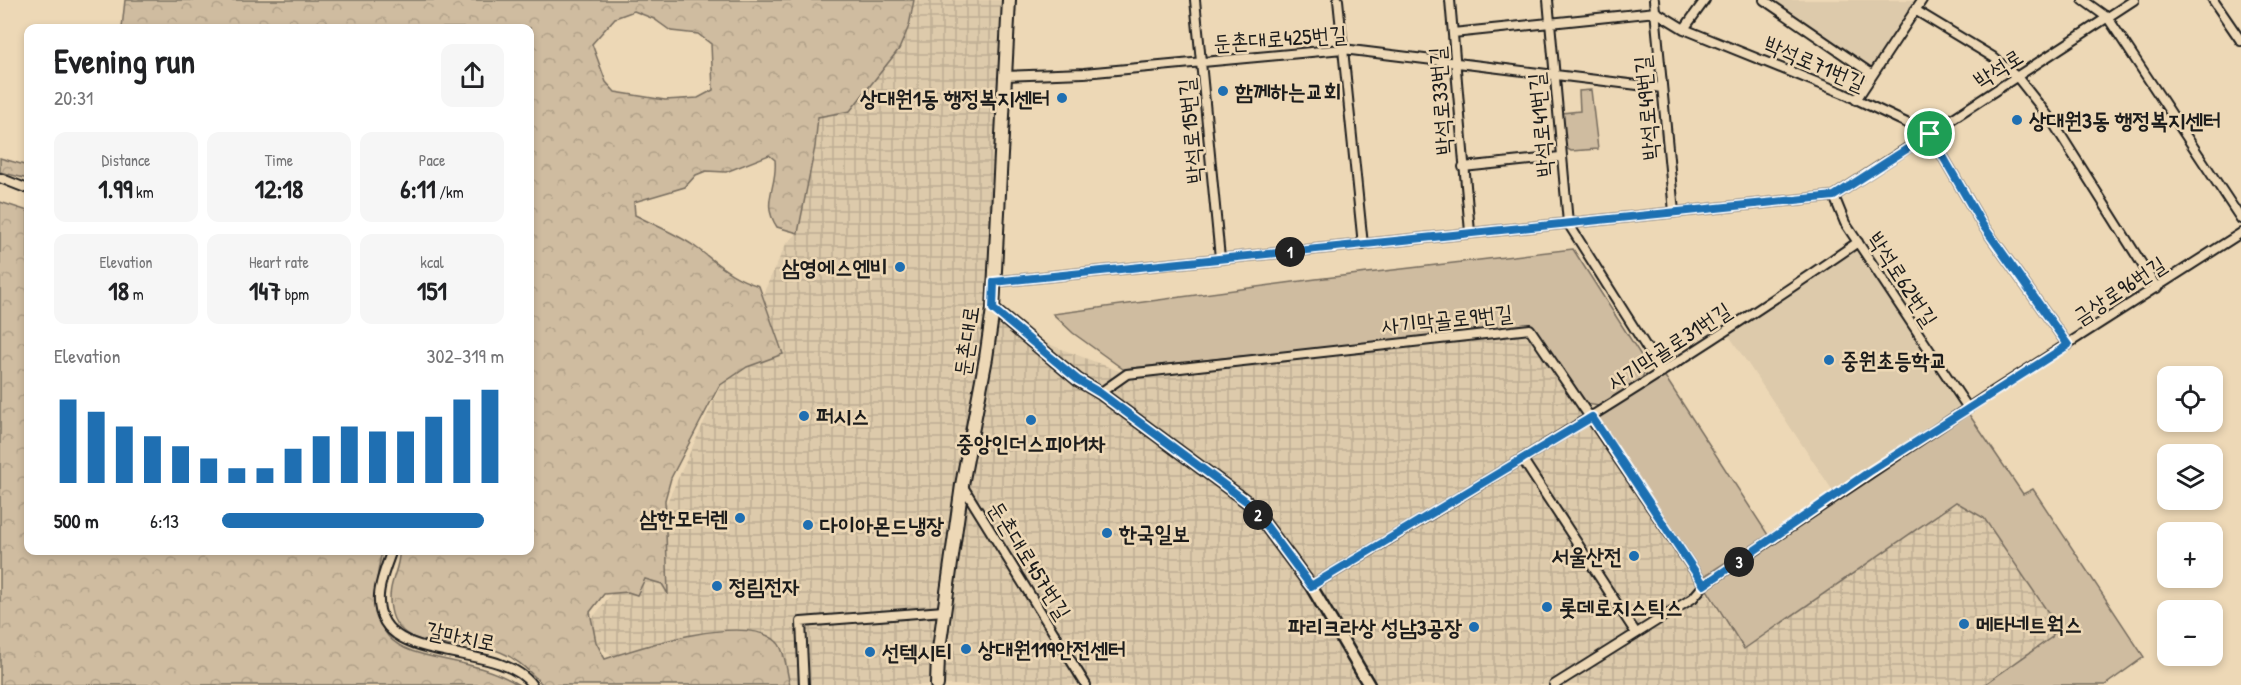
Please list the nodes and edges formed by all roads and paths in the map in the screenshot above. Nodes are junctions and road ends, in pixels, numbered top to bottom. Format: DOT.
graph roads {
  1 [pos="1009,0"];
  2 [pos="1195,0"];
  3 [pos="1338,0"];
  4 [pos="1450,0"];
  5 [pos="1548,0"];
  6 [pos="1654,0"];
  7 [pos="1705,0"];
  8 [pos="1764,0"];
  9 [pos="1922,0"];
  10 [pos="2083,0"];
  11 [pos="2134,0"];
  12 [pos="2213,0"];
  13 [pos="1915,10"];
  14 [pos="1656,12"];
  15 [pos="2108,18"];
  16 [pos="1550,23"];
  17 [pos="1684,29"];
  18 [pos="1453,33"];
  19 [pos="2241,41"];
  20 [pos="1343,49"];
  21 [pos="1202,62"];
  22 [pos="1456,62"];
  23 [pos="1554,74"];
  24 [pos="1872,74"];
  25 [pos="1005,76"];
  26 [pos="2018,78"];
  27 [pos="1662,88"];
  28 [pos="1856,100"];
  29 [pos="1930,134"];
  30 [pos="1560,157"];
  31 [pos="1463,167"];
  32 [pos="0,178"];
  33 [pos="24,187"];
  34 [pos="1834,196"];
  35 [pos="1674,212"];
  36 [pos="2241,219"];
  37 [pos="1568,223"];
  38 [pos="1470,232"];
  39 [pos="2241,233"];
  40 [pos="1858,242"];
  41 [pos="1363,245"];
  42 [pos="1220,258"];
  43 [pos="994,282"];
  44 [pos="2157,288"];
  45 [pos="993,309"];
  46 [pos="2068,345"];
  47 [pos="1662,372"];
  48 [pos="1100,393"];
  49 [pos="1968,408"];
  50 [pos="1592,417"];
  51 [pos="1523,460"];
  52 [pos="962,485"];
  53 [pos="391,555"];
  54 [pos="1704,585"];
  55 [pos="1311,586"];
  56 [pos="944,611"];
  57 [pos="1636,633"];
  58 [pos="532,685"];
  59 [pos="804,685"];
  60 [pos="937,685"];
  61 [pos="1086,685"];
  62 [pos="1369,685"];
  63 [pos="1554,685"];
  1 -- 25 [label="main road, 둔촌대로"];
  2 -- 21 [label="street, 박석로15번길"];
  3 -- 20 [label="street"];
  4 -- 18 [label="street, 박석로33번길"];
  5 -- 16 [label="street, 박석로41번길"];
  6 -- 14 [label="street, 박석로49번길"];
  7 -- 17 [label="street"];
  8 -- 24 [label="street"];
  9 -- 13 [label="street"];
  10 -- 15 [label="street"];
  11 -- 15 [label="street, 박석로"];
  12 -- 19 [label="street"];
  13 -- 24 [label="street"];
  13 -- 26 [label="street"];
  14 -- 16 [label="street"];
  14 -- 17 [label="street, 박석로71번길"];
  14 -- 27 [label="street, 박석로49번길"];
  15 -- 26 [label="street, 박석로"];
  15 -- 36 [label="street"];
  16 -- 18 [label="street, 박석로33번길"];
  16 -- 23 [label="street, 박석로41번길"];
  17 -- 28 [label="street, 박석로71번길"];
  18 -- 22 [label="street, 박석로33번길"];
  20 -- 21 [label="street, 둔촌대로425번길"];
  20 -- 22 [label="street, 둔촌대로425번길"];
  20 -- 41 [label="street"];
  21 -- 25 [label="street, 둔촌대로425번길"];
  21 -- 42 [label="street, 박석로15번길"];
  22 -- 23 [label="street, 둔촌대로425번길"];
  22 -- 31 [label="street, 박석로33번길"];
  23 -- 27 [label="street, 둔촌대로425번길"];
  23 -- 30 [label="street, 박석로41번길"];
  24 -- 28 [label="street"];
  25 -- 43 [label="main road, 둔촌대로"];
  26 -- 29 [label="street, 박석로"];
  26 -- 44 [label="street"];
  27 -- 35 [label="street, 박석로49번길"];
  28 -- 29 [label="street, 박석로71번길"];
  29 -- 34 [label="street, 박석로"];
  29 -- 46 [label="street"];
  30 -- 31 [label="street, 박석로33번길"];
  30 -- 37 [label="street, 박석로41번길"];
  31 -- 38 [label="street, 박석로33번길"];
  32 -- 33 [label="street"];
  34 -- 35 [label="street, 박석로"];
  34 -- 40 [label="street, 박석로62번길"];
  35 -- 37 [label="street, 박석로"];
  37 -- 38 [label="street, 박석로"];
  37 -- 47 [label="street"];
  38 -- 41 [label="street, 박석로"];
  39 -- 44 [label="street, 금상로96번길"];
  40 -- 47 [label="street, 사기막골로31번길"];
  40 -- 49 [label="street, 박석로62번길"];
  41 -- 42 [label="street, 박석로"];
  42 -- 43 [label="street, 박석로"];
  43 -- 45 [label="main road, 둔촌대로"];
  44 -- 46 [label="street, 금상로96번길"];
  45 -- 48 [label="street"];
  45 -- 52 [label="main road, 둔촌대로"];
  46 -- 49 [label="street, 금상로96번길"];
  47 -- 50 [label="street, 사기막골로31번길"];
  48 -- 50 [label="street, 사기막골로9번길"];
  48 -- 55 [label="street"];
  49 -- 54 [label="street, 금상로96번길"];
  50 -- 51 [label="street, 사기막골로31번길"];
  50 -- 54 [label="street, 사기막골로9번길"];
  51 -- 55 [label="street, 사기막골로31번길"];
  51 -- 57 [label="street"];
  52 -- 56 [label="main road, 둔촌대로"];
  52 -- 61 [label="street, 둔촌대로457번길"];
  53 -- 58 [label="street, 갈마치로"];
  54 -- 57 [label="street, 금상로96번길"];
  55 -- 62 [label="street"];
  56 -- 59 [label="street"];
  56 -- 60 [label="main road, 둔촌대로"];
  57 -- 63 [label="street, 금상로96번길"];
}
